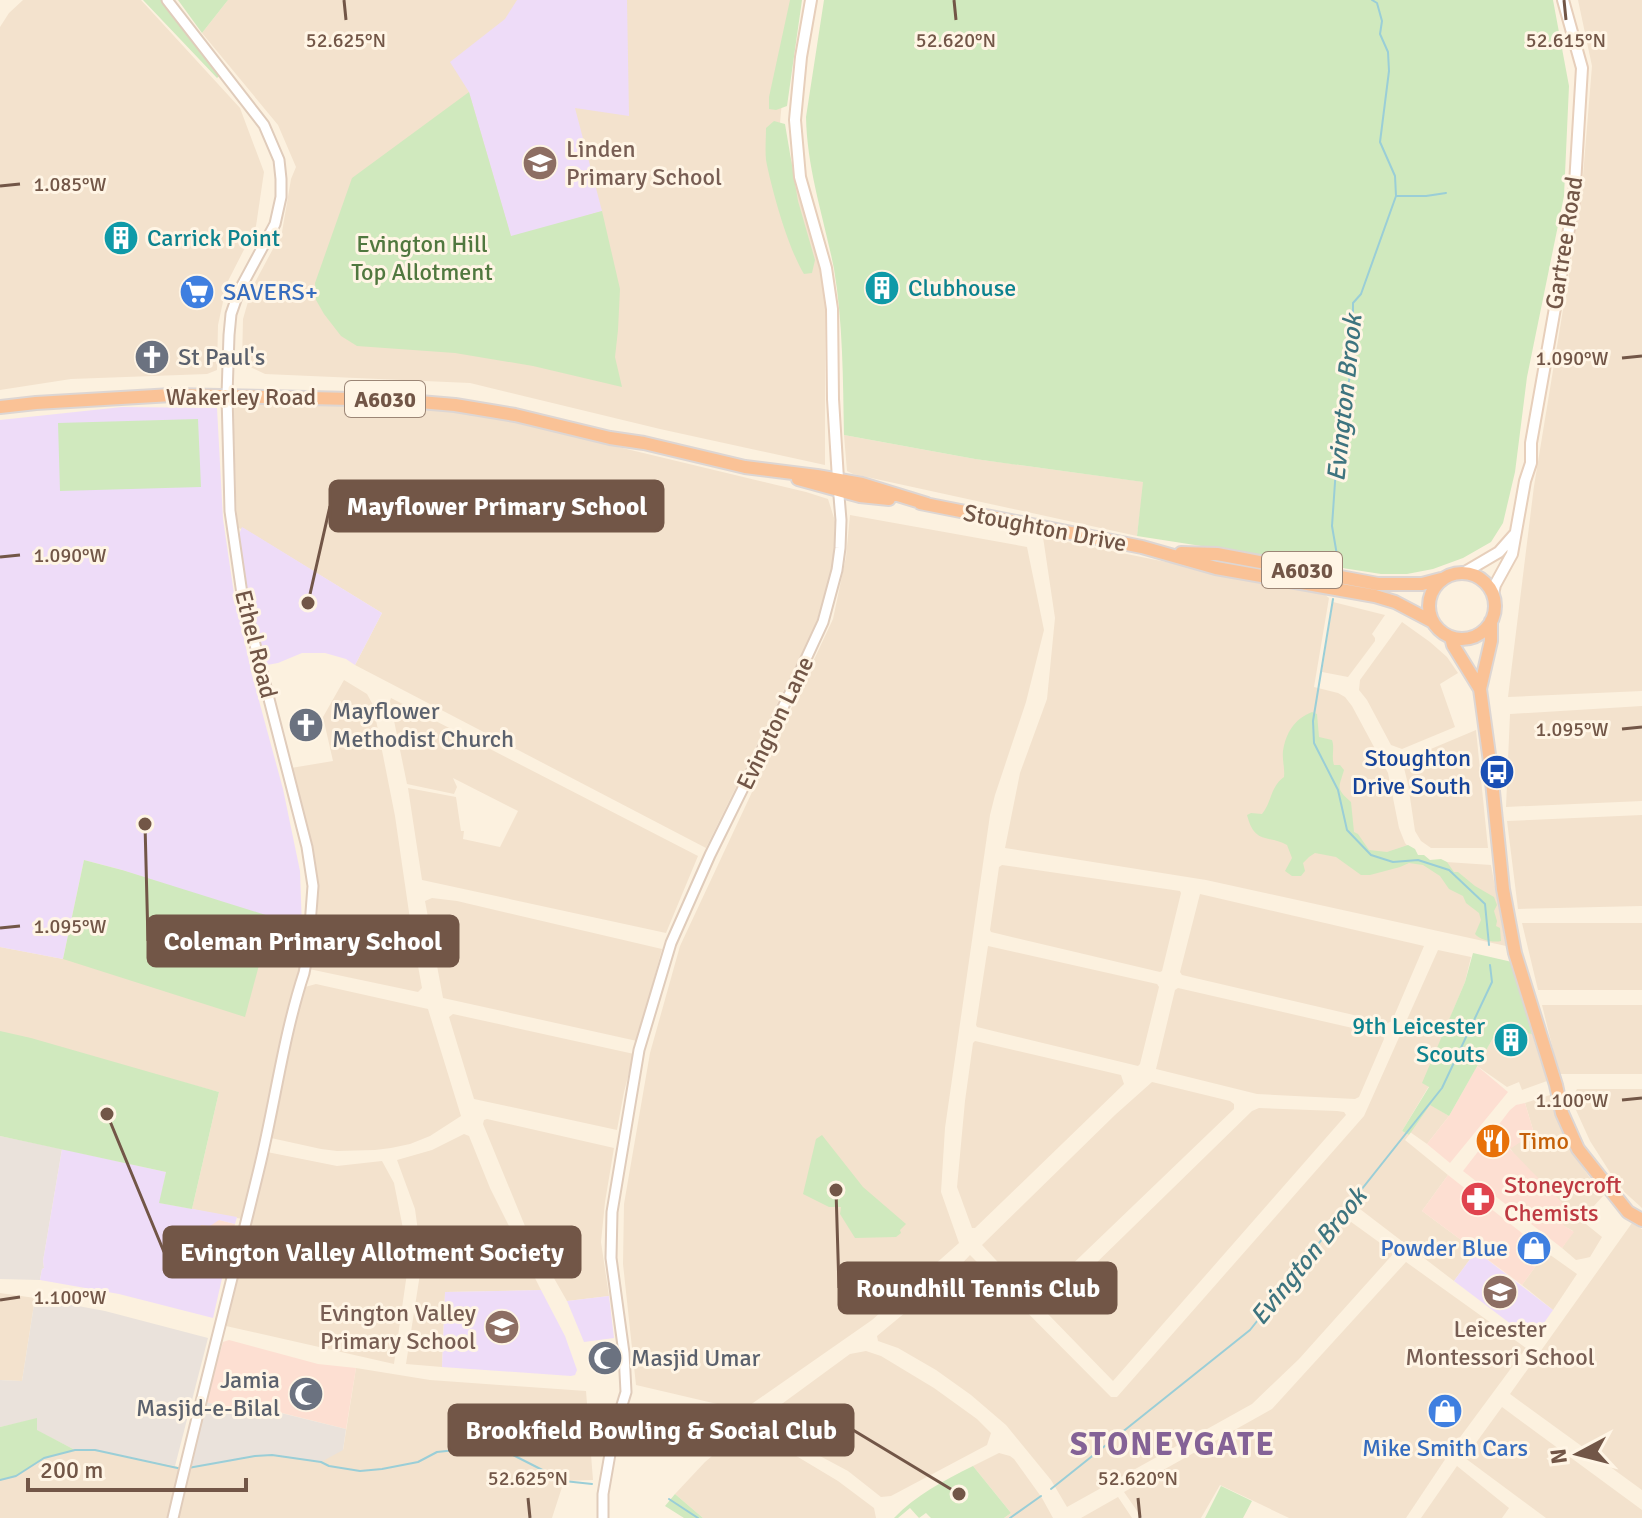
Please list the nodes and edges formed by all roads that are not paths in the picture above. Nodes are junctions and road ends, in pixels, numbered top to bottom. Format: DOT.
graph roads {
  1 [pos="167,0"];
  2 [pos="811,0"];
  3 [pos="1563,0"];
  4 [pos="227,395"];
  5 [pos="0,407"];
  6 [pos="838,485"];
  7 [pos="1515,533"];
  8 [pos="1162,552"];
  9 [pos="1465,572"];
  10 [pos="1441,579"];
  11 [pos="1493,594"];
  12 [pos="1491,621"];
  13 [pos="1433,622"];
  14 [pos="1451,637"];
  15 [pos="1480,689"];
  16 [pos="1642,1220"];
  17 [pos="173,1518"];
  18 [pos="603,1518"];
  1 -- 4 [label="street, Ethel Road"];
  2 -- 6 [label="main road, Evington Lane"];
  3 -- 7 [label="main road, Gartree Road"];
  4 -- 5 [label="highway, Wakerley Road / A6030"];
  4 -- 6 [label="highway, Wakerley Road / A6030"];
  4 -- 17 [label="street, Ethel Road"];
  6 -- 8 [label="highway, Stoughton Drive / A6030"];
  6 -- 18 [label="street, Evington Lane"];
  7 -- 9 [label="main road"];
  7 -- 11 [label="main road, Gartree Road"];
  8 -- 10 [label="highway, Stoughton Drive / A6030"];
  8 -- 13 [label="highway, Stoughton Drive / A6030"];
  9 -- 10 [label="highway"];
  9 -- 11 [label="highway"];
  10 -- 13 [label="highway"];
  11 -- 12 [label="highway"];
  12 -- 14 [label="highway"];
  12 -- 15 [label="highway"];
  13 -- 14 [label="highway"];
  14 -- 15 [label="highway"];
  15 -- 16 [label="highway"];
}
